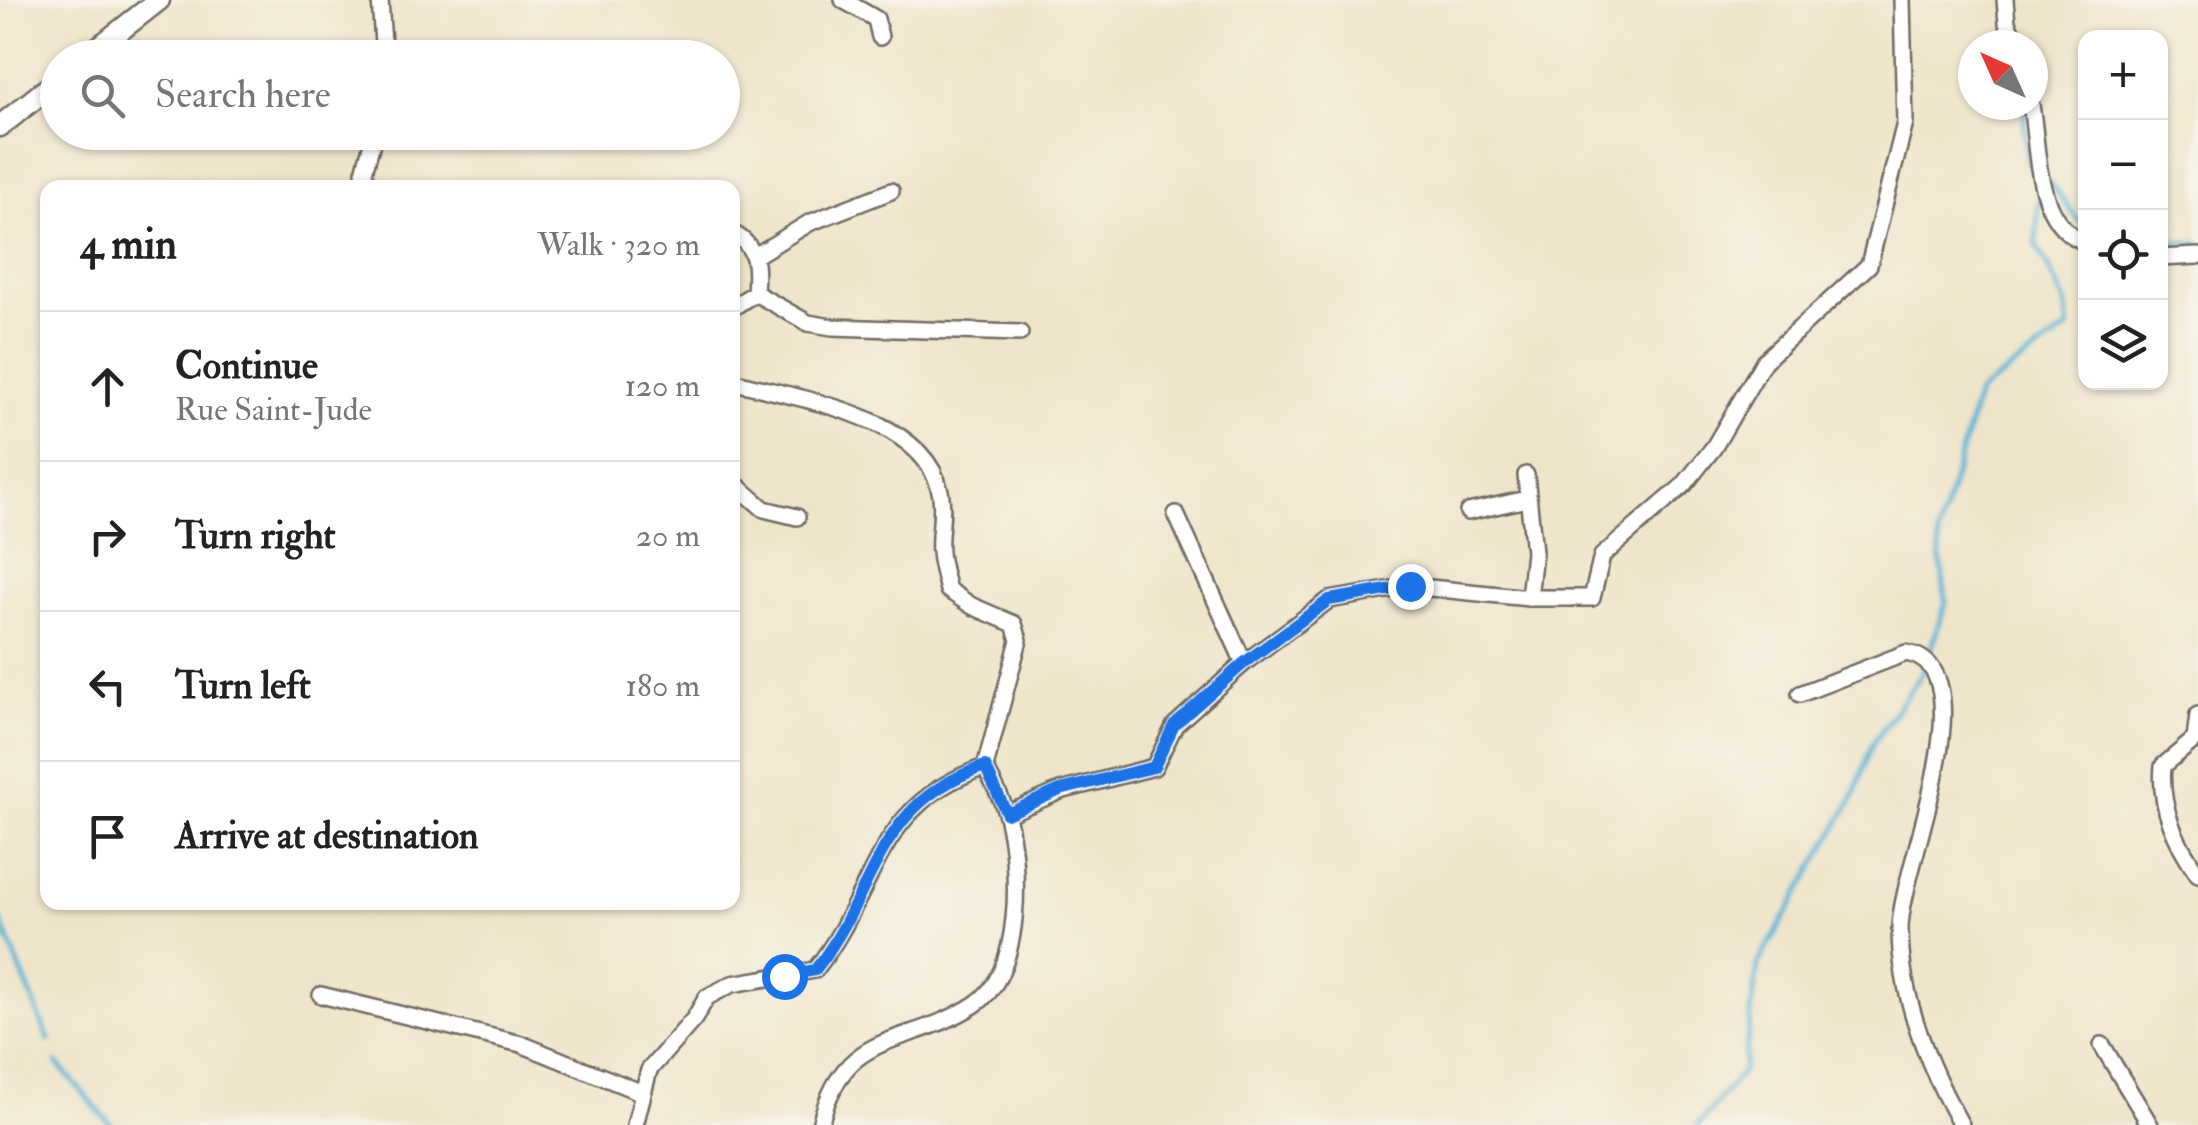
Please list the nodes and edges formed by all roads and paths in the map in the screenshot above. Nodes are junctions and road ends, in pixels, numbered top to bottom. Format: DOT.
graph roads {
  1 [pos="159,0"];
  2 [pos="380,0"];
  3 [pos="843,0"];
  4 [pos="1902,0"];
  5 [pos="2005,0"];
  6 [pos="2010,30"];
  7 [pos="880,37"];
  8 [pos="108,40"];
  9 [pos="383,40"];
  10 [pos="40,94"];
  11 [pos="2033,120"];
  12 [pos="0,126"];
  13 [pos="370,150"];
  14 [pos="366,180"];
  15 [pos="891,191"];
  16 [pos="2078,237"];
  17 [pos="740,240"];
  18 [pos="755,256"];
  19 [pos="2198,256"];
  20 [pos="2168,258"];
  21 [pos="754,293"];
  22 [pos="740,303"];
  23 [pos="1020,333"];
  24 [pos="740,384"];
  25 [pos="1526,475"];
  26 [pos="740,488"];
  27 [pos="1527,499"];
  28 [pos="1468,512"];
  29 [pos="1176,514"];
  30 [pos="796,517"];
  31 [pos="1529,598"];
  32 [pos="1244,663"];
  33 [pos="1800,694"];
  34 [pos="2198,715"];
  35 [pos="985,766"];
  36 [pos="1007,814"];
  37 [pos="2198,874"];
  38 [pos="321,995"];
  39 [pos="2102,1045"];
  40 [pos="640,1092"];
  41 [pos="635,1125"];
  42 [pos="820,1125"];
  43 [pos="1961,1125"];
  44 [pos="2150,1125"];
  1 -- 8 [label="street"];
  2 -- 9 [label="street"];
  3 -- 7 [label="street"];
  4 -- 31 [label="street"];
  5 -- 6 [label="street"];
  10 -- 12 [label="street"];
  11 -- 16 [label="street"];
  13 -- 14 [label="street"];
  15 -- 18 [label="street"];
  17 -- 18 [label="street"];
  18 -- 21 [label="street"];
  19 -- 20 [label="street"];
  21 -- 22 [label="street"];
  21 -- 23 [label="street"];
  24 -- 35 [label="street"];
  25 -- 27 [label="street"];
  26 -- 30 [label="street"];
  27 -- 28 [label="street"];
  27 -- 31 [label="street"];
  29 -- 32 [label="street"];
  31 -- 32 [label="street"];
  32 -- 36 [label="street"];
  33 -- 43 [label="street"];
  34 -- 37 [label="street"];
  35 -- 36 [label="street"];
  35 -- 40 [label="street"];
  36 -- 42 [label="street"];
  38 -- 40 [label="street"];
  39 -- 44 [label="street"];
  40 -- 41 [label="street"];
}
